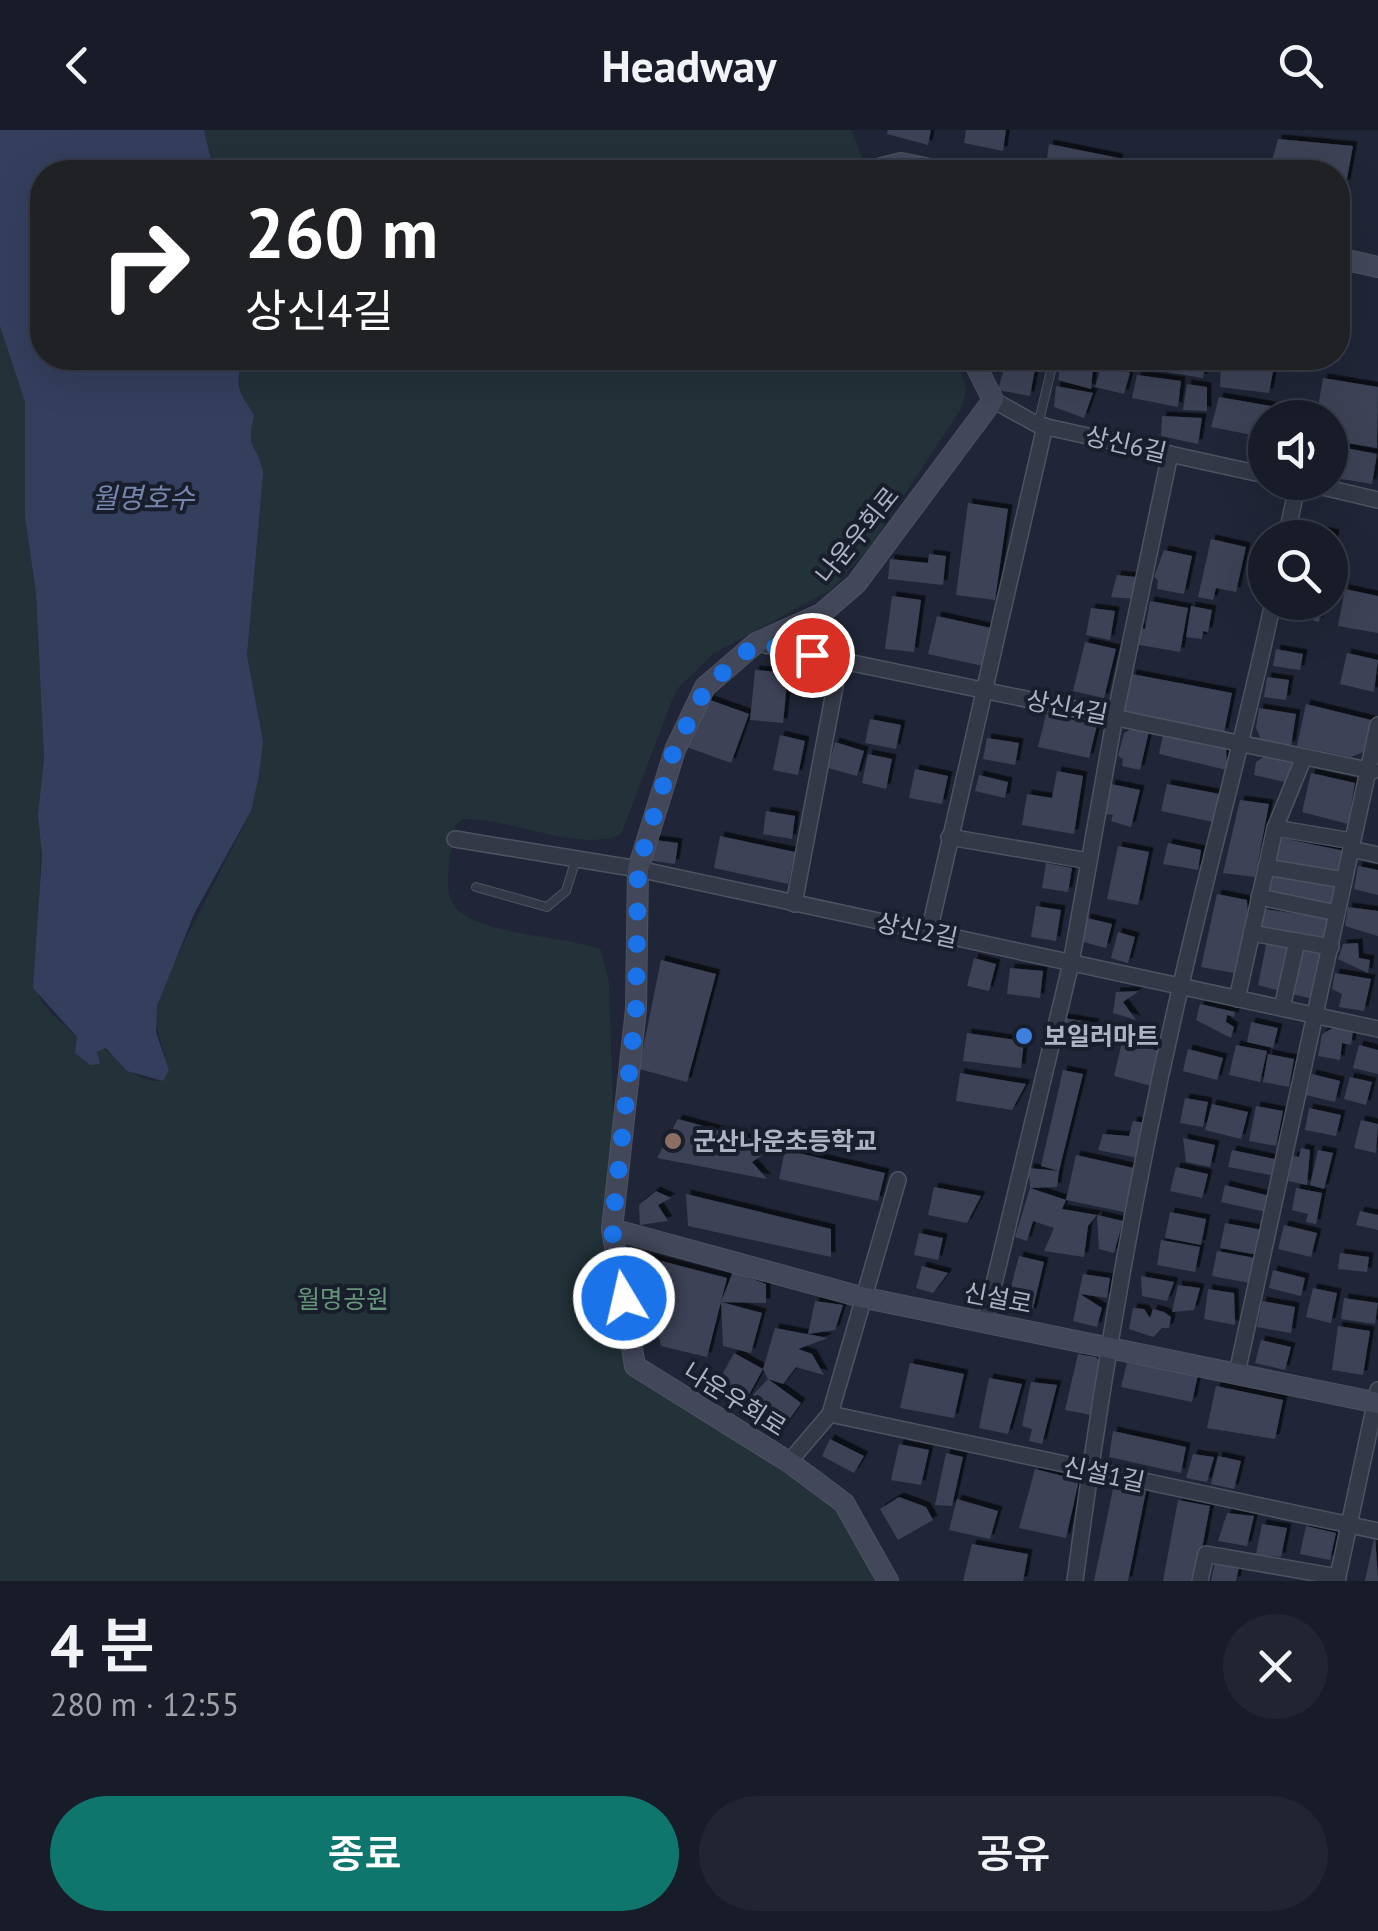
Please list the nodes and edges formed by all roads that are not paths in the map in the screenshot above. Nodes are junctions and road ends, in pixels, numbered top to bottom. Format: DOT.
graph roads {
  1 [pos="1350,261"];
  2 [pos="1378,267"];
  3 [pos="978,370"];
  4 [pos="1052,370"];
  5 [pos="993,400"];
  6 [pos="1041,425"];
  7 [pos="1170,454"];
  8 [pos="1248,471"];
  9 [pos="1348,493"];
  10 [pos="1378,500"];
  11 [pos="1269,620"];
  12 [pos="756,643"];
  13 [pos="840,660"];
  14 [pos="982,690"];
  15 [pos="1115,716"];
  16 [pos="1378,725"];
  17 [pos="1243,744"];
  18 [pos="1304,757"];
  19 [pos="1373,771"];
  20 [pos="1274,828"];
  21 [pos="949,837"];
  22 [pos="455,840"];
  23 [pos="1351,845"];
  24 [pos="1378,856"];
  25 [pos="576,858"];
  26 [pos="1088,861"];
  27 [pos="1266,866"];
  28 [pos="638,868"];
  29 [pos="1344,880"];
  30 [pos="476,887"];
  31 [pos="1259,896"];
  32 [pos="794,904"];
  33 [pos="1337,913"];
  34 [pos="929,932"];
  35 [pos="1251,934"];
  36 [pos="1297,941"];
  37 [pos="1331,947"];
  38 [pos="1071,964"];
  39 [pos="1180,986"];
  40 [pos="1236,998"];
  41 [pos="1282,1008"];
  42 [pos="1314,1016"];
  43 [pos="1378,1029"];
  44 [pos="898,1180"];
  45 [pos="612,1230"];
  46 [pos="861,1297"];
  47 [pos="985,1321"];
  48 [pos="1111,1345"];
  49 [pos="1236,1373"];
  50 [pos="1377,1398"];
  51 [pos="830,1414"];
  52 [pos="1371,1458"];
  53 [pos="789,1462"];
  54 [pos="1090,1471"];
  55 [pos="1350,1524"];
  56 [pos="1378,1531"];
  57 [pos="1338,1579"];
  58 [pos="888,1581"];
  59 [pos="1076,1581"];
  60 [pos="1200,1581"];
  1 -- 2 [label="street"];
  3 -- 5 [label="street"];
  4 -- 6 [label="lane"];
  5 -- 6 [label="street, 상신6길"];
  5 -- 12 [label="street, 나운우회로"];
  6 -- 7 [label="street, 상신6길"];
  6 -- 14 [label="street"];
  7 -- 8 [label="street, 상신6길"];
  7 -- 15 [label="street"];
  9 -- 10 [label="street"];
  11 -- 17 [label="street"];
  12 -- 13 [label="street, 상신4길"];
  12 -- 28 [label="street, 나운우회로"];
  13 -- 14 [label="street, 상신4길"];
  13 -- 32 [label="street"];
  14 -- 15 [label="street, 상신4길"];
  14 -- 21 [label="street"];
  15 -- 17 [label="street, 상신4길"];
  15 -- 26 [label="street"];
  16 -- 19 [label="street"];
  17 -- 18 [label="street, 상신4길"];
  17 -- 39 [label="street"];
  18 -- 19 [label="street, 상신4길"];
  18 -- 20 [label="street"];
  19 -- 23 [label="street"];
  20 -- 23 [label="street"];
  20 -- 27 [label="street"];
  21 -- 26 [label="street"];
  21 -- 34 [label="street"];
  22 -- 25 [label="street, 상신2길"];
  23 -- 24 [label="street"];
  23 -- 29 [label="street"];
  25 -- 28 [label="street, 상신2길"];
  25 -- 30 [label="lane"];
  26 -- 38 [label="street"];
  27 -- 29 [label="street"];
  27 -- 31 [label="street"];
  28 -- 32 [label="street, 상신2길"];
  28 -- 45 [label="street, 나운우회로"];
  29 -- 33 [label="street"];
  31 -- 33 [label="street"];
  31 -- 35 [label="street"];
  32 -- 34 [label="street, 상신2길"];
  33 -- 37 [label="street"];
  34 -- 38 [label="street, 상신2길"];
  35 -- 36 [label="street"];
  35 -- 40 [label="street"];
  36 -- 37 [label="street"];
  36 -- 41 [label="street"];
  37 -- 42 [label="street"];
  38 -- 39 [label="street, 상신2길"];
  38 -- 47 [label="street"];
  39 -- 40 [label="street, 상신2길"];
  39 -- 48 [label="street"];
  40 -- 41 [label="street, 상신2길"];
  41 -- 42 [label="street, 상신2길"];
  42 -- 43 [label="street, 상신2길"];
  42 -- 49 [label="street"];
  44 -- 46 [label="street"];
  45 -- 46 [label="street, 신설로"];
  45 -- 53 [label="street, 나운우회로"];
  46 -- 47 [label="street, 신설로"];
  46 -- 51 [label="street"];
  47 -- 48 [label="street, 신설로"];
  48 -- 49 [label="street, 신설로"];
  48 -- 54 [label="street"];
  49 -- 50 [label="street, 신설로"];
  50 -- 52 [label="street"];
  51 -- 53 [label="street"];
  51 -- 54 [label="street, 신설1길"];
  52 -- 55 [label="street"];
  53 -- 58 [label="street, 나운우회로"];
  54 -- 55 [label="street, 신설1길"];
  54 -- 59 [label="street"];
  55 -- 56 [label="street, 신설1길"];
  55 -- 57 [label="street"];
  57 -- 60 [label="street"];
}
